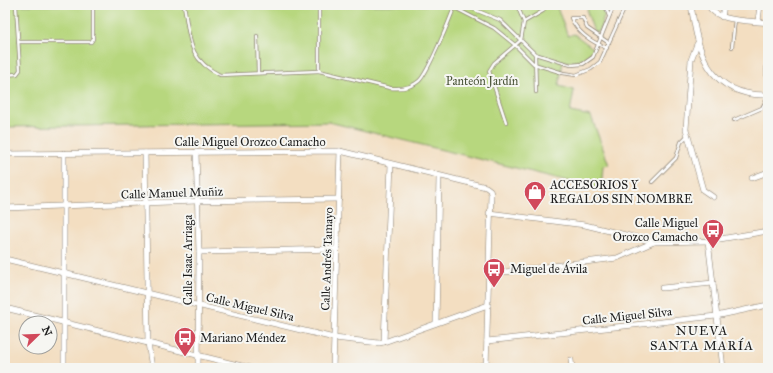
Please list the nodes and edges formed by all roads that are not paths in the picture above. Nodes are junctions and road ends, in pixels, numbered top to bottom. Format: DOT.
graph roads {
  1 [pos="16,5"];
  2 [pos="93,5"];
  3 [pos="184,5"];
  4 [pos="319,5"];
  5 [pos="449,5"];
  6 [pos="455,5"];
  7 [pos="463,5"];
  8 [pos="517,5"];
  9 [pos="545,5"];
  10 [pos="605,5"];
  11 [pos="614,5"];
  12 [pos="626,5"];
  13 [pos="691,5"];
  14 [pos="708,5"];
  15 [pos="724,5"];
  16 [pos="760,5"];
  17 [pos="454,9"];
  18 [pos="609,17"];
  19 [pos="722,17"];
  20 [pos="735,18"];
  21 [pos="758,21"];
  22 [pos="524,22"];
  23 [pos="768,23"];
  24 [pos="257,36"];
  25 [pos="600,39"];
  26 [pos="521,40"];
  27 [pos="18,42"];
  28 [pos="609,43"];
  29 [pos="697,44"];
  30 [pos="515,45"];
  31 [pos="598,45"];
  32 [pos="732,47"];
  33 [pos="606,48"];
  34 [pos="535,54"];
  35 [pos="768,62"];
  36 [pos="534,64"];
  37 [pos="319,71"];
  38 [pos="258,73"];
  39 [pos="767,74"];
  40 [pos="5,75"];
  41 [pos="536,92"];
  42 [pos="768,96"];
  43 [pos="734,120"];
  44 [pos="506,122"];
  45 [pos="688,135"];
  46 [pos="340,151"];
  47 [pos="196,152"];
  48 [pos="145,153"];
  49 [pos="5,154"];
  50 [pos="64,154"];
  51 [pos="391,164"];
  52 [pos="768,172"];
  53 [pos="440,177"];
  54 [pos="752,178"];
  55 [pos="652,182"];
  56 [pos="712,197"];
  57 [pos="339,199"];
  58 [pos="198,201"];
  59 [pos="145,204"];
  60 [pos="64,206"];
  61 [pos="5,208"];
  62 [pos="489,214"];
  63 [pos="768,231"];
  64 [pos="708,241"];
  65 [pos="654,242"];
  66 [pos="337,249"];
  67 [pos="199,252"];
  68 [pos="5,259"];
  69 [pos="64,272"];
  70 [pos="488,274"];
  71 [pos="713,283"];
  72 [pos="662,288"];
  73 [pos="147,292"];
  74 [pos="198,305"];
  75 [pos="488,305"];
  76 [pos="768,305"];
  77 [pos="5,308"];
  78 [pos="716,316"];
  79 [pos="64,322"];
  80 [pos="436,323"];
  81 [pos="334,338"];
  82 [pos="487,341"];
  83 [pos="384,342"];
  84 [pos="148,343"];
  85 [pos="198,355"];
  86 [pos="571,360"];
  87 [pos="487,366"];
  88 [pos="5,367"];
  89 [pos="9,368"];
  90 [pos="64,368"];
  91 [pos="152,368"];
  92 [pos="198,368"];
  93 [pos="250,368"];
  94 [pos="333,368"];
  95 [pos="472,368"];
  96 [pos="572,368"];
  97 [pos="723,368"];
  1 -- 27 [label="lane"];
  2 -- 27 [label="lane"];
  3 -- 38 [label="lane"];
  4 -- 37 [label="lane"];
  5 -- 17 [label="lane"];
  6 -- 17 [label="lane"];
  7 -- 26 [label="lane"];
  8 -- 22 [label="lane"];
  9 -- 22 [label="lane"];
  10 -- 18 [label="lane"];
  11 -- 18 [label="lane"];
  12 -- 28 [label="lane"];
  13 -- 29 [label="street"];
  14 -- 19 [label="street"];
  15 -- 19 [label="street"];
  16 -- 21 [label="street"];
  17 -- 30 [label="lane"];
  17 -- 37 [label="lane"];
  18 -- 25 [label="lane"];
  19 -- 20 [label="street"];
  20 -- 21 [label="street"];
  20 -- 32 [label="lane"];
  21 -- 23 [label="street"];
  22 -- 26 [label="lane"];
  24 -- 38 [label="lane"];
  25 -- 28 [label="lane"];
  25 -- 31 [label="lane"];
  25 -- 31 [label="lane"];
  26 -- 30 [label="lane"];
  26 -- 34 [label="lane"];
  27 -- 40 [label="lane"];
  28 -- 33 [label="lane"];
  29 -- 42 [label="street"];
  29 -- 45 [label="street"];
  30 -- 36 [label="lane"];
  30 -- 44 [label="lane"];
  31 -- 33 [label="lane"];
  31 -- 34 [label="lane"];
  33 -- 36 [label="lane"];
  34 -- 36 [label="lane"];
  35 -- 39 [label="street"];
  36 -- 41 [label="lane"];
  37 -- 38 [label="lane"];
  42 -- 43 [label="lane"];
  45 -- 55 [label="lane"];
  45 -- 56 [label="street"];
  46 -- 47 [label="street, Calle Miguel Orozco Camacho"];
  46 -- 51 [label="street, Calle Miguel Orozco Camacho"];
  46 -- 57 [label="street, Calle Andrés Tamayo"];
  47 -- 48 [label="street, Calle Miguel Orozco Camacho"];
  47 -- 58 [label="street, Calle Isaac Arriaga"];
  48 -- 50 [label="street, Calle Miguel Orozco Camacho"];
  48 -- 59 [label="street"];
  49 -- 50 [label="street, Calle Miguel Orozco Camacho"];
  50 -- 60 [label="street"];
  51 -- 53 [label="street, Calle Miguel Orozco Camacho"];
  51 -- 83 [label="street"];
  52 -- 54 [label="street"];
  53 -- 62 [label="street, Calle Miguel Orozco Camacho"];
  53 -- 80 [label="street"];
  57 -- 58 [label="street, Calle Manuel Muñiz"];
  57 -- 66 [label="street, Calle Andrés Tamayo"];
  58 -- 59 [label="street, Calle Manuel Muñiz"];
  58 -- 67 [label="street, Calle Isaac Arriaga"];
  59 -- 60 [label="street, Calle Manuel Muñiz"];
  59 -- 73 [label="street"];
  60 -- 61 [label="street, Calle Manuel Muñiz"];
  60 -- 69 [label="street"];
  62 -- 65 [label="street"];
  62 -- 70 [label="street"];
  63 -- 64 [label="street"];
  64 -- 65 [label="street"];
  64 -- 71 [label="street"];
  65 -- 70 [label="street"];
  66 -- 67 [label="street"];
  66 -- 81 [label="street, Calle Andrés Tamayo"];
  67 -- 74 [label="street, Calle Isaac Arriaga"];
  68 -- 69 [label="street, Calle Miguel Silva"];
  69 -- 73 [label="street, Calle Miguel Silva"];
  69 -- 79 [label="street"];
  70 -- 75 [label="street"];
  71 -- 72 [label="street"];
  71 -- 78 [label="street"];
  73 -- 74 [label="street, Calle Miguel Silva"];
  73 -- 84 [label="street"];
  74 -- 81 [label="street, Calle Miguel Silva"];
  74 -- 85 [label="street, Calle Isaac Arriaga"];
  75 -- 80 [label="street, Calle Miguel Silva"];
  75 -- 82 [label="street"];
  76 -- 78 [label="street, Calle Miguel Silva"];
  77 -- 79 [label="street"];
  78 -- 82 [label="street, Calle Miguel Silva"];
  78 -- 97 [label="street"];
  79 -- 84 [label="street"];
  79 -- 90 [label="street"];
  80 -- 83 [label="street, Calle Miguel Silva"];
  81 -- 83 [label="street, Calle Miguel Silva"];
  81 -- 94 [label="street, Calle Andrés Tamayo"];
  82 -- 87 [label="street"];
  84 -- 85 [label="street"];
  84 -- 91 [label="street"];
  85 -- 92 [label="street, Calle Isaac Arriaga"];
  85 -- 93 [label="street"];
  86 -- 96 [label="street"];
  87 -- 95 [label="street"];
  88 -- 89 [label="street"];
}
